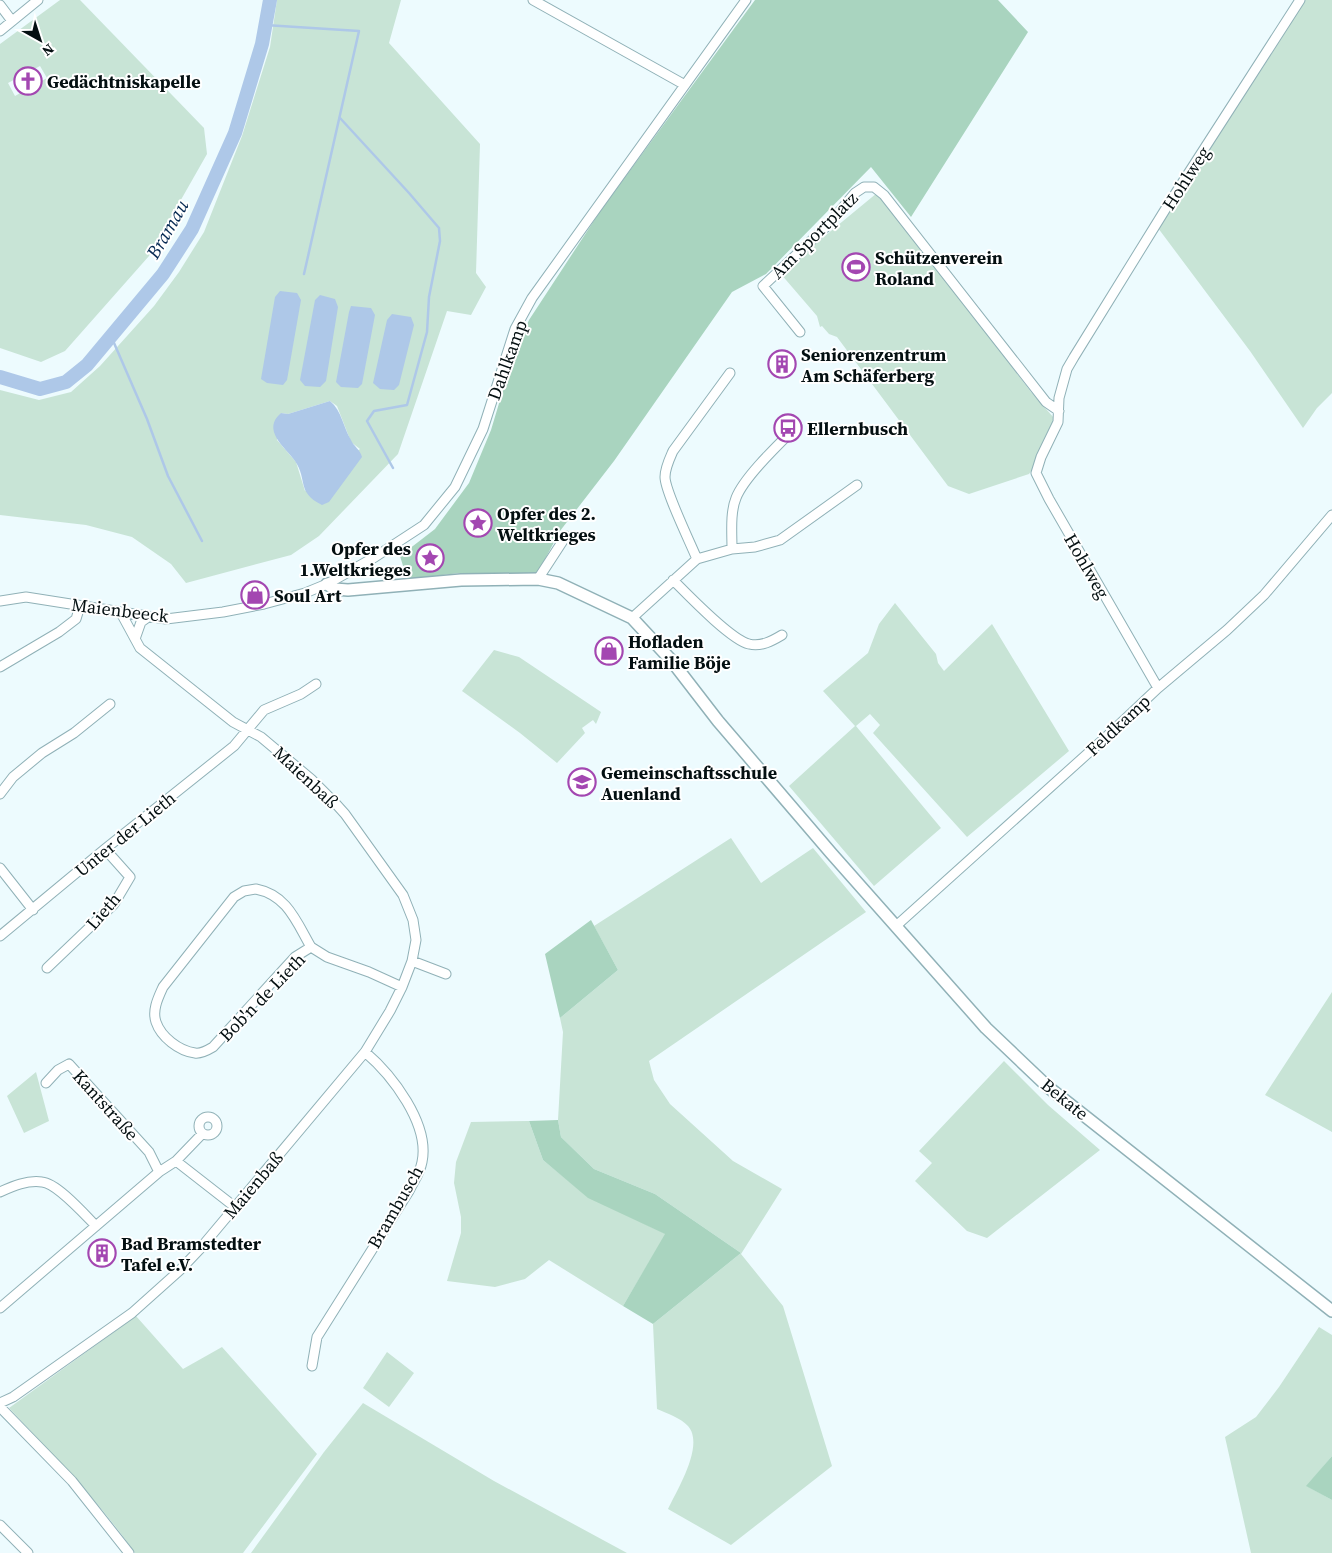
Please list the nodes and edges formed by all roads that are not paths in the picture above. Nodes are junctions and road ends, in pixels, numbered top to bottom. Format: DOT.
graph roads {
  1 [pos="38,0"];
  2 [pos="533,0"];
  3 [pos="746,0"];
  4 [pos="1300,0"];
  5 [pos="0,5"];
  6 [pos="12,21"];
  7 [pos="0,31"];
  8 [pos="685,85"];
  9 [pos="800,332"];
  10 [pos="730,373"];
  11 [pos="1058,411"];
  12 [pos="797,426"];
  13 [pos="856,485"];
  14 [pos="1332,515"];
  15 [pos="566,536"];
  16 [pos="732,549"];
  17 [pos="697,559"];
  18 [pos="538,579"];
  19 [pos="673,580"];
  20 [pos="327,584"];
  21 [pos="0,601"];
  22 [pos="80,606"];
  23 [pos="121,613"];
  24 [pos="148,617"];
  25 [pos="632,618"];
  26 [pos="782,635"];
  27 [pos="134,639"];
  28 [pos="0,667"];
  29 [pos="316,684"];
  30 [pos="1158,688"];
  31 [pos="110,704"];
  32 [pos="249,730"];
  33 [pos="0,794"];
  34 [pos="105,850"];
  35 [pos="0,868"];
  36 [pos="33,910"];
  37 [pos="896,926"];
  38 [pos="0,936"];
  39 [pos="311,947"];
  40 [pos="412,960"];
  41 [pos="47,968"];
  42 [pos="446,974"];
  43 [pos="402,987"];
  44 [pos="365,1052"];
  45 [pos="46,1083"];
  46 [pos="202,1134"];
  47 [pos="176,1161"];
  48 [pos="159,1172"];
  49 [pos="0,1192"];
  50 [pos="235,1207"];
  51 [pos="96,1226"];
  52 [pos="0,1308"];
  53 [pos="1332,1310"];
  54 [pos="312,1366"];
  55 [pos="0,1405"];
  56 [pos="0,1525"];
  57 [pos="28,1553"];
  58 [pos="129,1553"];
  1 -- 6 [label="street"];
  2 -- 8 [label="street"];
  3 -- 8 [label="street, Dahlkamp"];
  4 -- 11 [label="street, Hohlweg"];
  5 -- 6 [label="street"];
  6 -- 7 [label="street"];
  8 -- 20 [label="street, Dahlkamp"];
  9 -- 11 [label="street, Am Sportplatz"];
  10 -- 17 [label="street"];
  11 -- 30 [label="street, Hohlweg"];
  12 -- 16 [label="street"];
  13 -- 16 [label="street"];
  14 -- 30 [label="street, Feldkamp"];
  15 -- 18 [label="street"];
  16 -- 17 [label="street"];
  17 -- 19 [label="street"];
  18 -- 20 [label="main road"];
  18 -- 25 [label="main road"];
  19 -- 25 [label="street"];
  19 -- 26 [label="street"];
  20 -- 24 [label="street, Maienbeeck"];
  21 -- 22 [label="street, Maienbeeck"];
  22 -- 23 [label="street, Maienbeeck"];
  22 -- 28 [label="street"];
  23 -- 24 [label="street, Maienbeeck"];
  23 -- 27 [label="street, Maienbaß"];
  24 -- 27 [label="street"];
  25 -- 37 [label="main road, Bekate"];
  27 -- 32 [label="street, Maienbaß"];
  29 -- 32 [label="street, Unter der Lieth"];
  30 -- 37 [label="street, Feldkamp"];
  31 -- 33 [label="street"];
  32 -- 34 [label="street, Unter der Lieth"];
  32 -- 40 [label="street, Maienbaß"];
  34 -- 36 [label="street, Unter der Lieth"];
  34 -- 41 [label="street, Lieth"];
  35 -- 36 [label="street"];
  36 -- 38 [label="street, Unter der Lieth"];
  37 -- 53 [label="main road, Bekate"];
  39 -- 39 [label="street, Bob'n de Lieth"];
  39 -- 43 [label="street, Bob'n de Lieth"];
  40 -- 42 [label="street"];
  40 -- 43 [label="street, Maienbaß"];
  43 -- 44 [label="street, Maienbaß"];
  44 -- 50 [label="street, Maienbaß"];
  44 -- 54 [label="street, Brambusch"];
  45 -- 48 [label="street, Kantstraße"];
  46 -- 47 [label="street"];
  47 -- 48 [label="street"];
  47 -- 50 [label="street"];
  48 -- 51 [label="street"];
  49 -- 51 [label="street"];
  50 -- 55 [label="street, Maienbaß"];
  51 -- 52 [label="street"];
  55 -- 58 [label="street"];
  56 -- 57 [label="street"];
}
